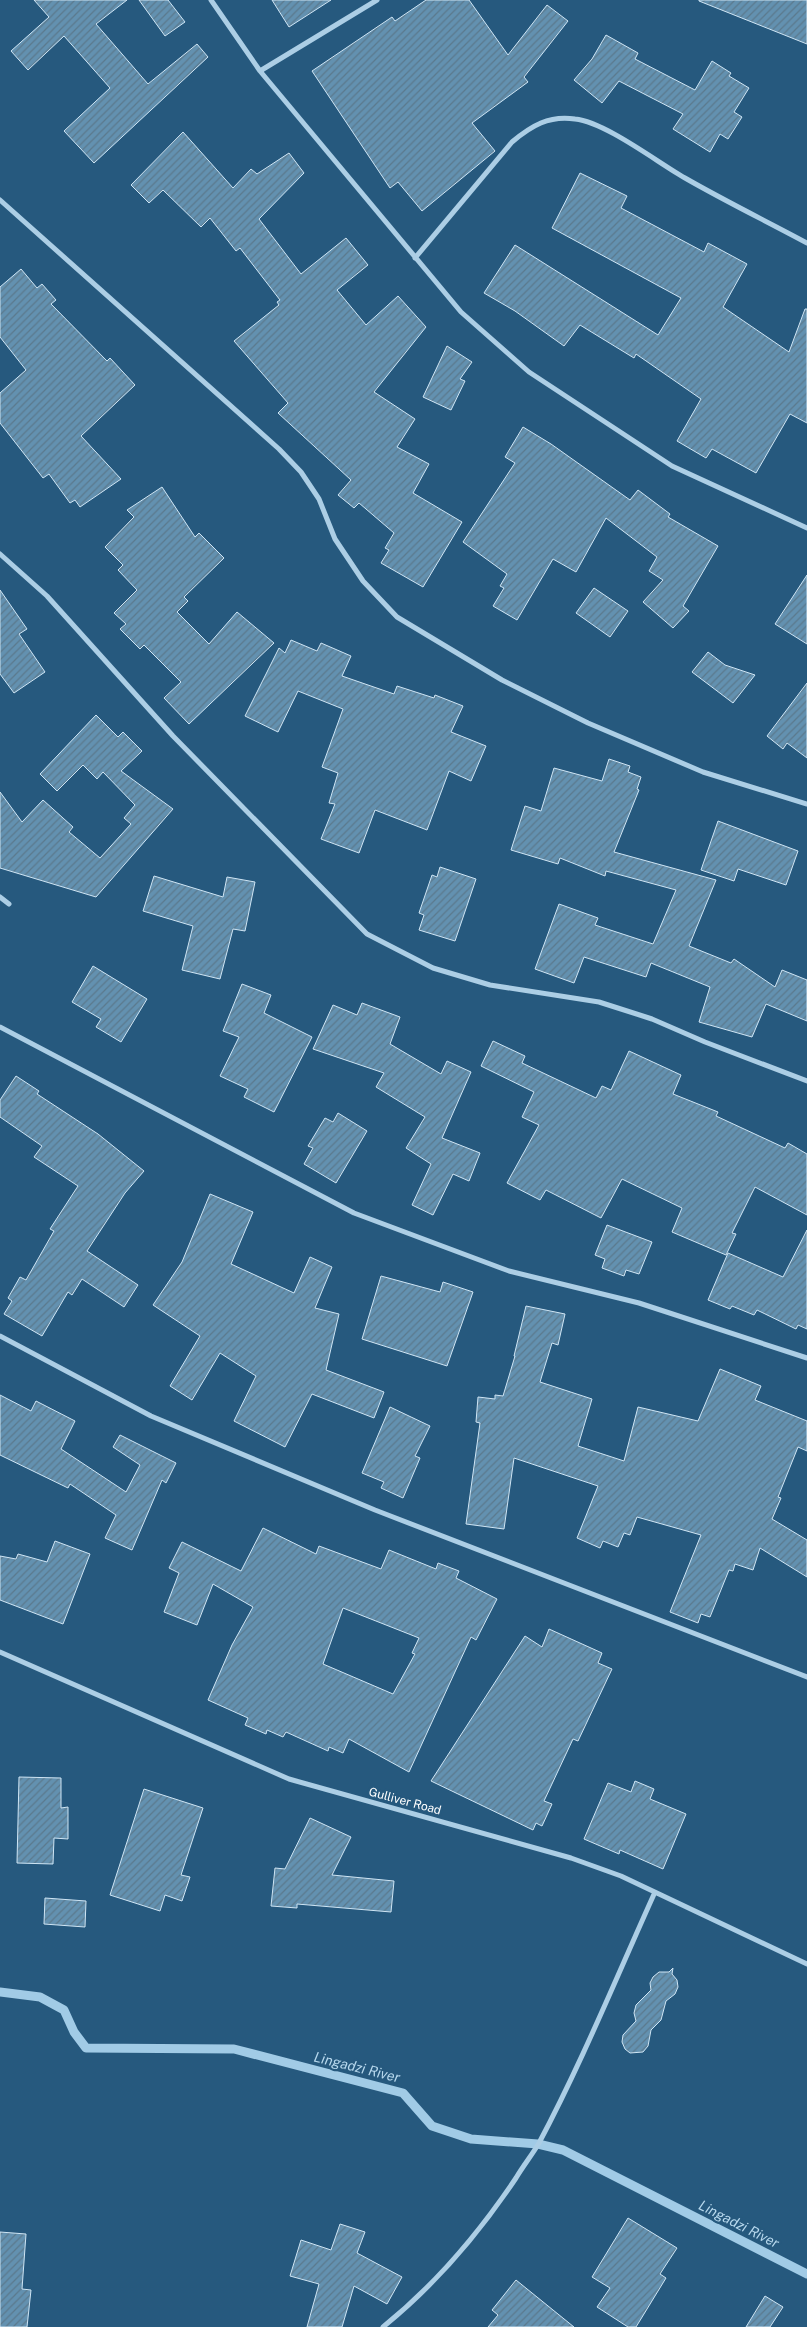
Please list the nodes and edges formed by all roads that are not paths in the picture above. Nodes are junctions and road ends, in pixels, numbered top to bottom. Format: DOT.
graph roads {
  1 [pos="211,0"];
  2 [pos="377,0"];
  3 [pos="260,71"];
  4 [pos="0,200"];
  5 [pos="807,243"];
  6 [pos="415,258"];
  7 [pos="807,528"];
  8 [pos="0,554"];
  9 [pos="807,804"];
  10 [pos="0,897"];
  11 [pos="10,904"];
  12 [pos="0,1027"];
  13 [pos="807,1081"];
  14 [pos="0,1336"];
  15 [pos="807,1358"];
  16 [pos="0,1652"];
  17 [pos="807,1677"];
  18 [pos="655,1892"];
  19 [pos="807,1964"];
  20 [pos="383,2327"];
  1 -- 3 [label="street"];
  2 -- 3 [label="street"];
  3 -- 6 [label="street"];
  4 -- 9 [label="street"];
  5 -- 6 [label="street"];
  6 -- 7 [label="street"];
  8 -- 13 [label="street"];
  10 -- 11 [label="street"];
  12 -- 15 [label="street"];
  14 -- 17 [label="street"];
  16 -- 18 [label="street, Gulliver Road"];
  18 -- 19 [label="street, Gulliver Road"];
  18 -- 20 [label="street"];
}
